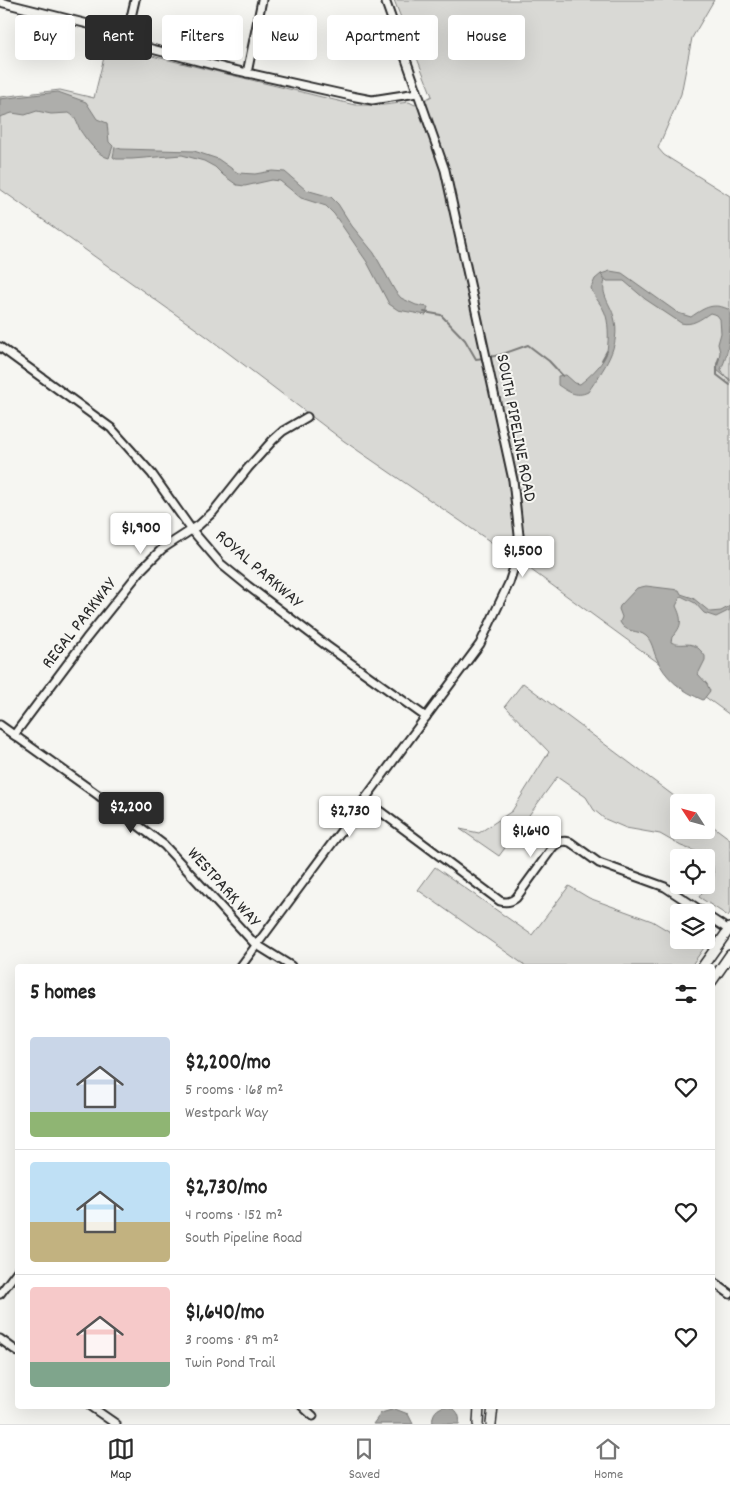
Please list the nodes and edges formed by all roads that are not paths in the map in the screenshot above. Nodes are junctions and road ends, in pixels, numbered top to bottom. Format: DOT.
graph roads {
  1 [pos="135,0"];
  2 [pos="262,0"];
  3 [pos="385,0"];
  4 [pos="0,2"];
  5 [pos="132,15"];
  6 [pos="85,23"];
  7 [pos="152,49"];
  8 [pos="246,73"];
  9 [pos="417,93"];
  10 [pos="0,347"];
  11 [pos="307,417"];
  12 [pos="190,530"];
  13 [pos="426,717"];
  14 [pos="0,725"];
  15 [pos="14,735"];
  16 [pos="365,800"];
  17 [pos="690,904"];
  18 [pos="715,920"];
  19 [pos="729,929"];
  20 [pos="256,945"];
  21 [pos="730,955"];
  22 [pos="242,964"];
  23 [pos="288,964"];
  24 [pos="704,964"];
  25 [pos="715,977"];
  26 [pos="15,1274"];
  27 [pos="715,1283"];
  28 [pos="0,1294"];
  29 [pos="730,1294"];
  30 [pos="0,1338"];
  31 [pos="15,1350"];
  32 [pos="94,1409"];
  33 [pos="305,1409"];
  34 [pos="479,1409"];
  35 [pos="493,1409"];
  36 [pos="313,1416"];
  37 [pos="116,1424"];
  38 [pos="478,1424"];
  39 [pos="491,1424"];
  1 -- 5 [label="street"];
  2 -- 8 [label="street"];
  3 -- 9 [label="street, SOUTH PIPELINE ROAD"];
  4 -- 6 [label="street"];
  7 -- 8 [label="street"];
  8 -- 9 [label="street"];
  9 -- 13 [label="street, SOUTH PIPELINE ROAD"];
  10 -- 12 [label="street, ROYAL PARKWAY"];
  11 -- 12 [label="street, REGAL PARKWAY"];
  12 -- 13 [label="street, ROYAL PARKWAY"];
  12 -- 15 [label="street, REGAL PARKWAY"];
  13 -- 16 [label="street, SOUTH PIPELINE ROAD"];
  14 -- 15 [label="street, WESTPARK WAY"];
  15 -- 20 [label="street, WESTPARK WAY"];
  16 -- 17 [label="street"];
  16 -- 20 [label="street, SOUTH PIPELINE ROAD"];
  18 -- 19 [label="street"];
  19 -- 24 [label="main road"];
  20 -- 22 [label="street, SOUTH PIPELINE ROAD"];
  20 -- 23 [label="street, WESTPARK WAY"];
  21 -- 25 [label="main road"];
  26 -- 28 [label="street"];
  27 -- 29 [label="street"];
  30 -- 31 [label="street"];
  32 -- 37 [label="street"];
  33 -- 36 [label="street"];
  34 -- 38 [label="main road"];
  35 -- 39 [label="main road"];
}
